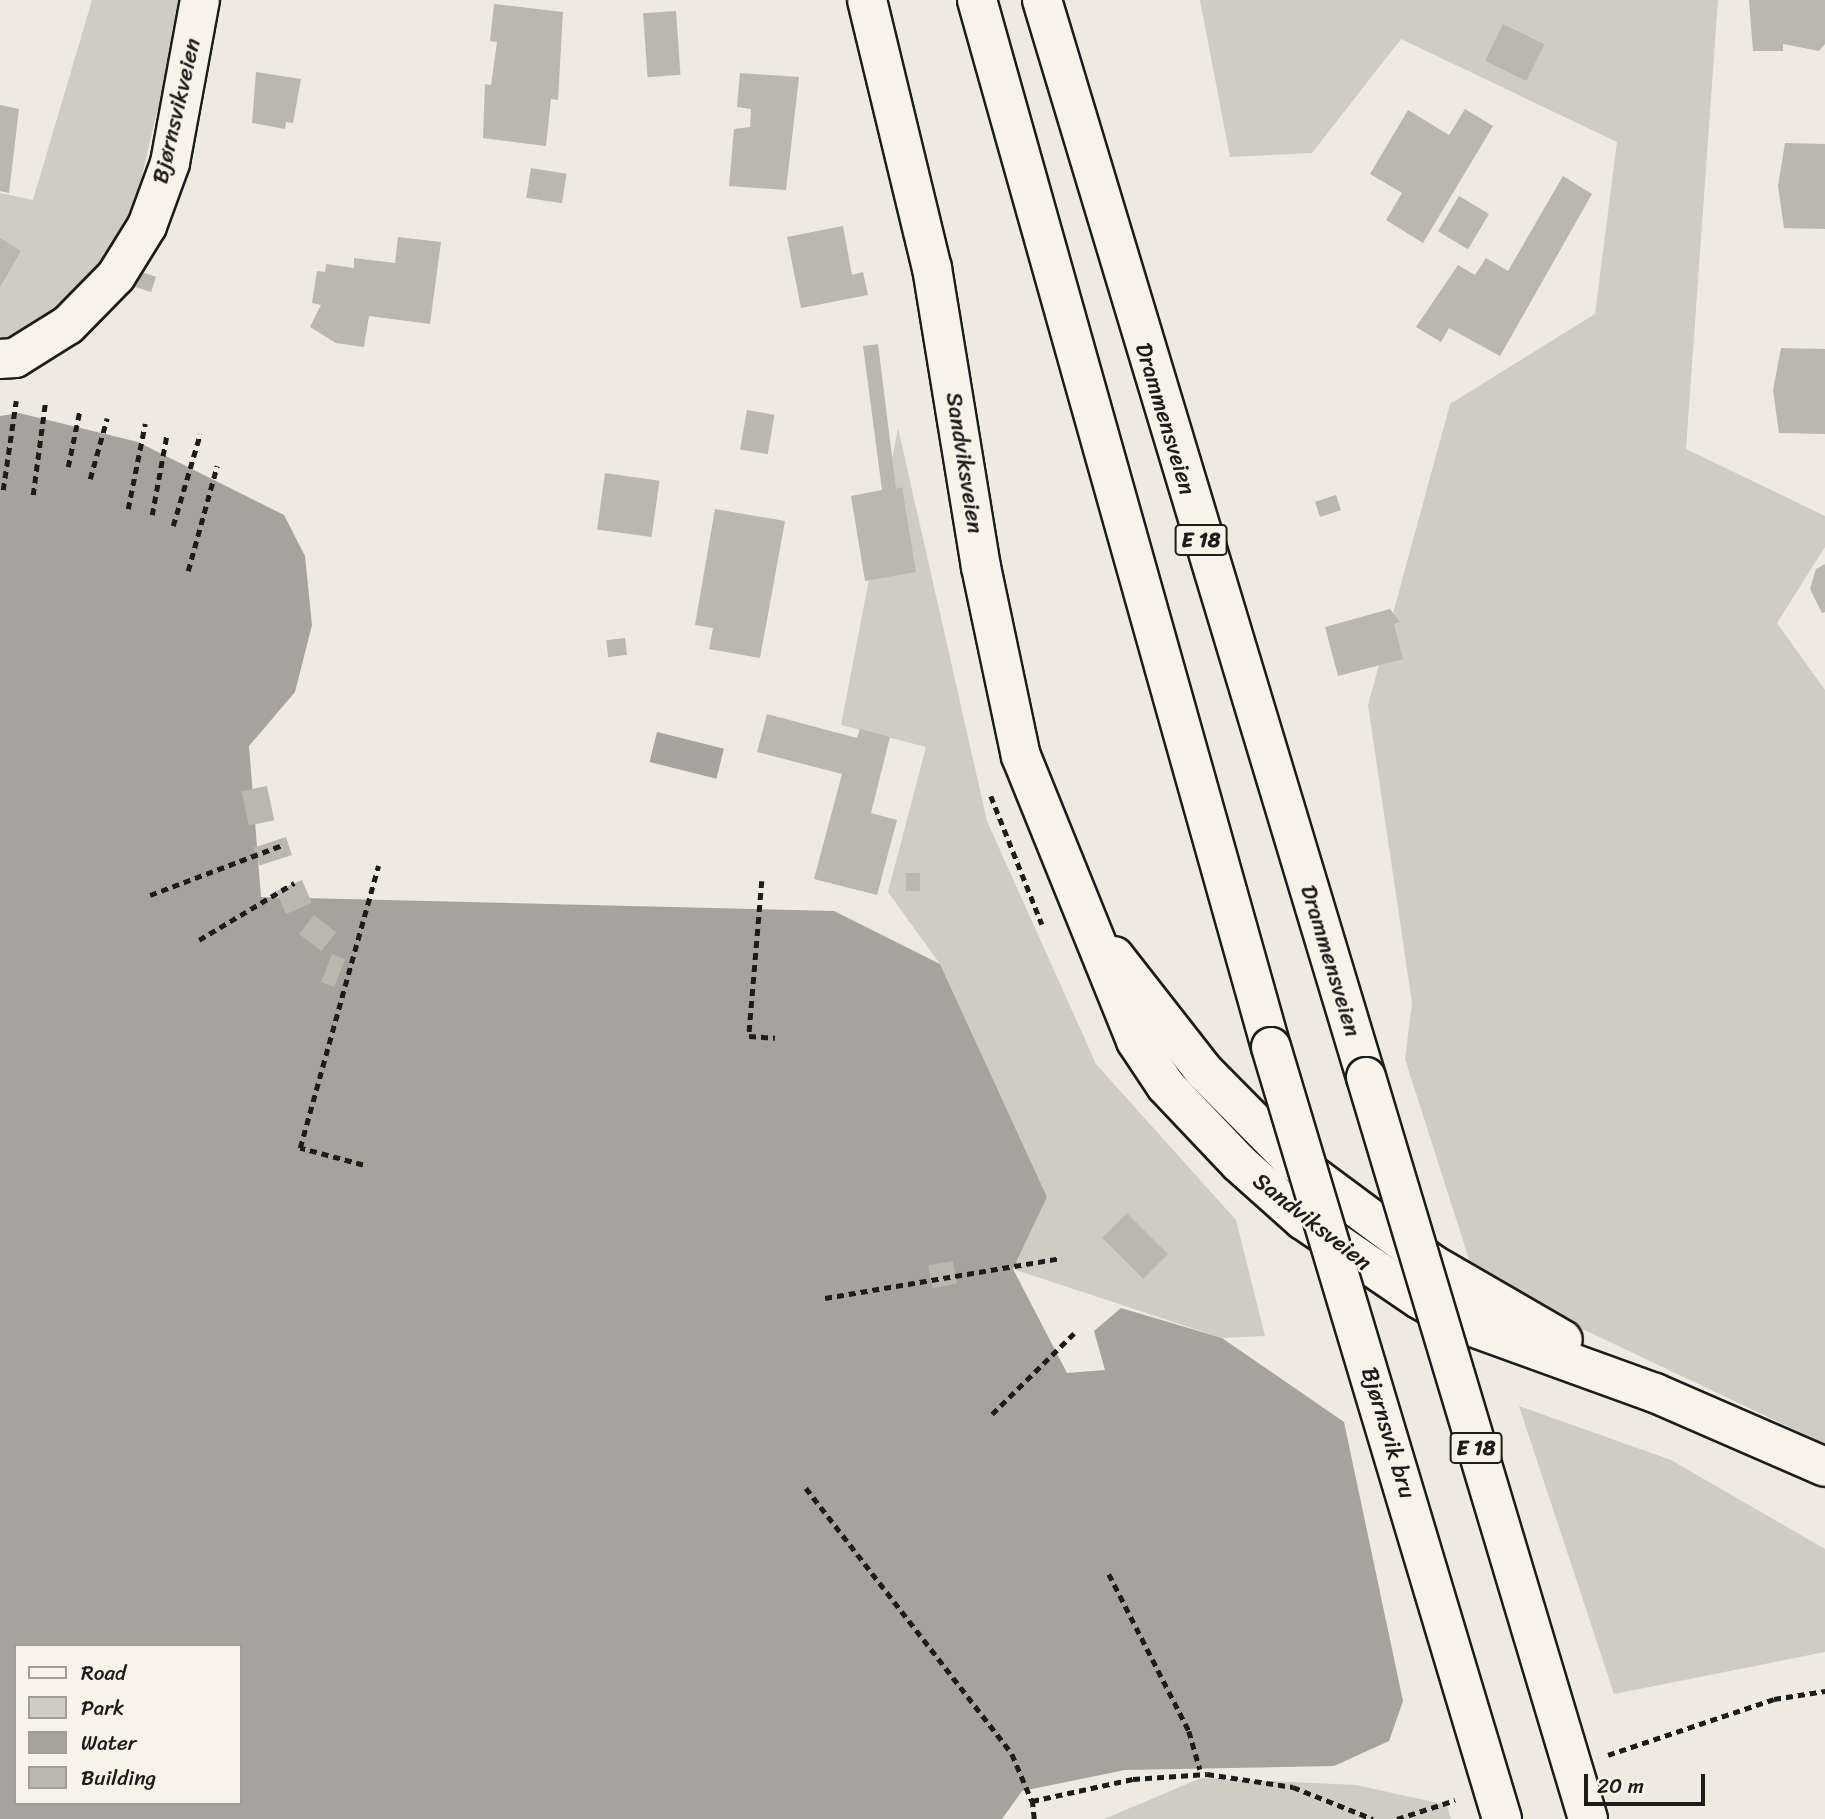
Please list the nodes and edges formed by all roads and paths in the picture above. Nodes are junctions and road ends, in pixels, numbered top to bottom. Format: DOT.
graph roads {
  1 [pos="200,0"];
  2 [pos="867,0"];
  3 [pos="977,0"];
  4 [pos="1042,0"];
  5 [pos="0,359"];
  6 [pos="16,401"];
  7 [pos="45,404"];
  8 [pos="80,409"];
  9 [pos="107,418"];
  10 [pos="145,424"];
  11 [pos="167,433"];
  12 [pos="200,434"];
  13 [pos="217,466"];
  14 [pos="68,467"];
  15 [pos="90,479"];
  16 [pos="3,490"];
  17 [pos="33,495"];
  18 [pos="128,509"];
  19 [pos="152,515"];
  20 [pos="173,526"];
  21 [pos="188,571"];
  22 [pos="987,782"];
  23 [pos="282,845"];
  24 [pos="378,866"];
  25 [pos="762,881"];
  26 [pos="294,883"];
  27 [pos="150,895"];
  28 [pos="1045,929"];
  29 [pos="199,940"];
  30 [pos="775,1038"];
  31 [pos="363,1166"];
  32 [pos="1061,1258"];
  33 [pos="825,1297"];
  34 [pos="1074,1333"];
  35 [pos="992,1414"];
  36 [pos="1825,1467"];
  37 [pos="806,1488"];
  38 [pos="1109,1574"];
  39 [pos="1825,1691"];
  40 [pos="1636,1747"];
  41 [pos="1200,1769"];
  42 [pos="1031,1801"];
  43 [pos="1434,1807"];
  44 [pos="1034,1819"];
  45 [pos="1373,1819"];
  46 [pos="1397,1819"];
  47 [pos="1502,1819"];
  48 [pos="1588,1819"];
  1 -- 5 [label="main road, Bjørnsvikveien"];
  2 -- 36 [label="main road, Sandviksveien"];
  3 -- 47 [label="main road, Bjørnsvik bru, bridge"];
  4 -- 48 [label="main road, Drammensveien / E 18, bridge"];
  6 -- 16 [label="path"];
  7 -- 17 [label="path"];
  8 -- 14 [label="path"];
  9 -- 15 [label="path"];
  10 -- 18 [label="path"];
  11 -- 19 [label="path"];
  12 -- 20 [label="path"];
  13 -- 21 [label="path"];
  22 -- 28 [label="path"];
  23 -- 27 [label="path"];
  24 -- 31 [label="path"];
  25 -- 30 [label="path"];
  26 -- 29 [label="path"];
  32 -- 33 [label="path"];
  34 -- 35 [label="path"];
  37 -- 42 [label="path"];
  38 -- 41 [label="path"];
  39 -- 40 [label="path"];
  42 -- 44 [label="path"];
  42 -- 45 [label="path"];
  43 -- 46 [label="path"];
}
